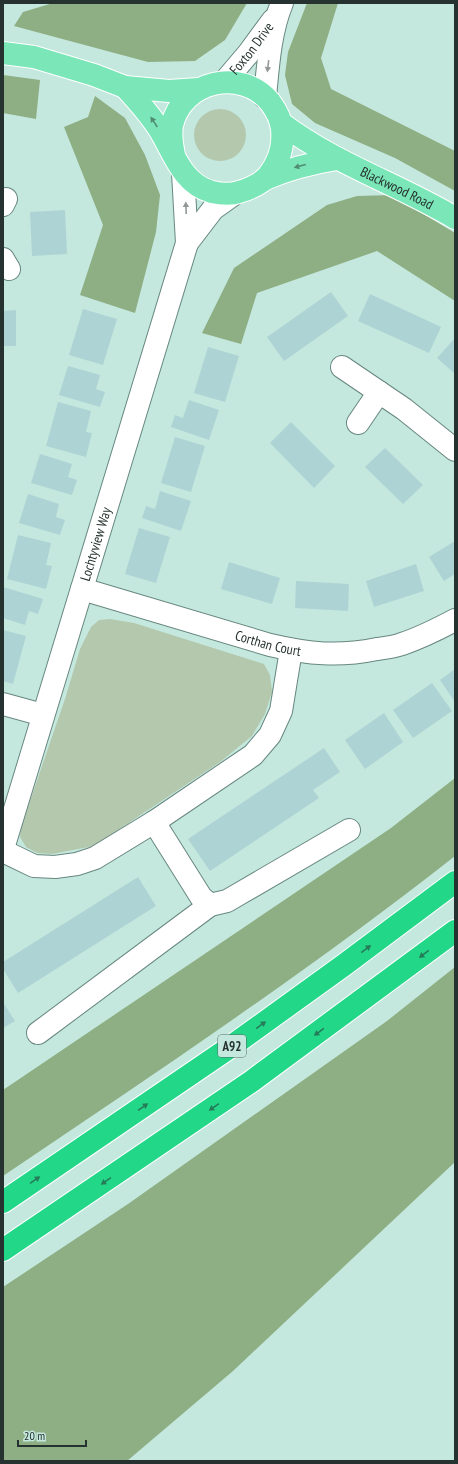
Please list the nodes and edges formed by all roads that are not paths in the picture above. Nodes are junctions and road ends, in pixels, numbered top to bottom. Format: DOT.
graph roads {
  1 [pos="280,8"];
  2 [pos="3,53"];
  3 [pos="225,82"];
  4 [pos="125,87"];
  5 [pos="199,89"];
  6 [pos="265,97"];
  7 [pos="282,123"];
  8 [pos="337,159"];
  9 [pos="179,164"];
  10 [pos="265,179"];
  11 [pos="234,194"];
  12 [pos="455,218"];
  13 [pos="187,243"];
  14 [pos="342,367"];
  15 [pos="379,392"];
  16 [pos="358,423"];
  17 [pos="455,450"];
  18 [pos="82,589"];
  19 [pos="455,620"];
  20 [pos="291,650"];
  21 [pos="3,704"];
  22 [pos="44,715"];
  23 [pos="154,822"];
  24 [pos="349,830"];
  25 [pos="3,845"];
  26 [pos="3,851"];
  27 [pos="455,882"];
  28 [pos="210,905"];
  29 [pos="455,931"];
  30 [pos="38,1033"];
  31 [pos="3,1202"];
  32 [pos="3,1250"];
  1 -- 3 [label="street, Foxton Drive"];
  1 -- 6 [label="street, Foxton Drive, one-way"];
  2 -- 4 [label="main road"];
  3 -- 5 [label="main road"];
  3 -- 6 [label="main road"];
  4 -- 5 [label="main road"];
  9 -- 4 [label="main road, one-way"];
  5 -- 9 [label="main road"];
  6 -- 7 [label="main road"];
  7 -- 8 [label="main road, Blackwood Road"];
  7 -- 10 [label="main road"];
  8 -- 10 [label="main road, one-way"];
  8 -- 12 [label="main road, Blackwood Road"];
  9 -- 11 [label="main road"];
  13 -- 9 [label="street, Lochtyview Way, one-way"];
  10 -- 11 [label="main road"];
  11 -- 13 [label="street, Lochtyview Way"];
  13 -- 18 [label="street, Lochtyview Way"];
  14 -- 15 [label="street"];
  15 -- 16 [label="street"];
  15 -- 17 [label="street"];
  18 -- 20 [label="street, Corthan Court"];
  18 -- 22 [label="street, Lochtyview Way"];
  19 -- 20 [label="street, Corthan Court"];
  20 -- 23 [label="street"];
  21 -- 22 [label="street"];
  22 -- 25 [label="street, Lochtyview Way"];
  23 -- 26 [label="street"];
  23 -- 28 [label="street"];
  24 -- 28 [label="street"];
  31 -- 27 [label="highway, A92, one-way"];
  28 -- 30 [label="street"];
  29 -- 32 [label="highway, one-way"];
}
